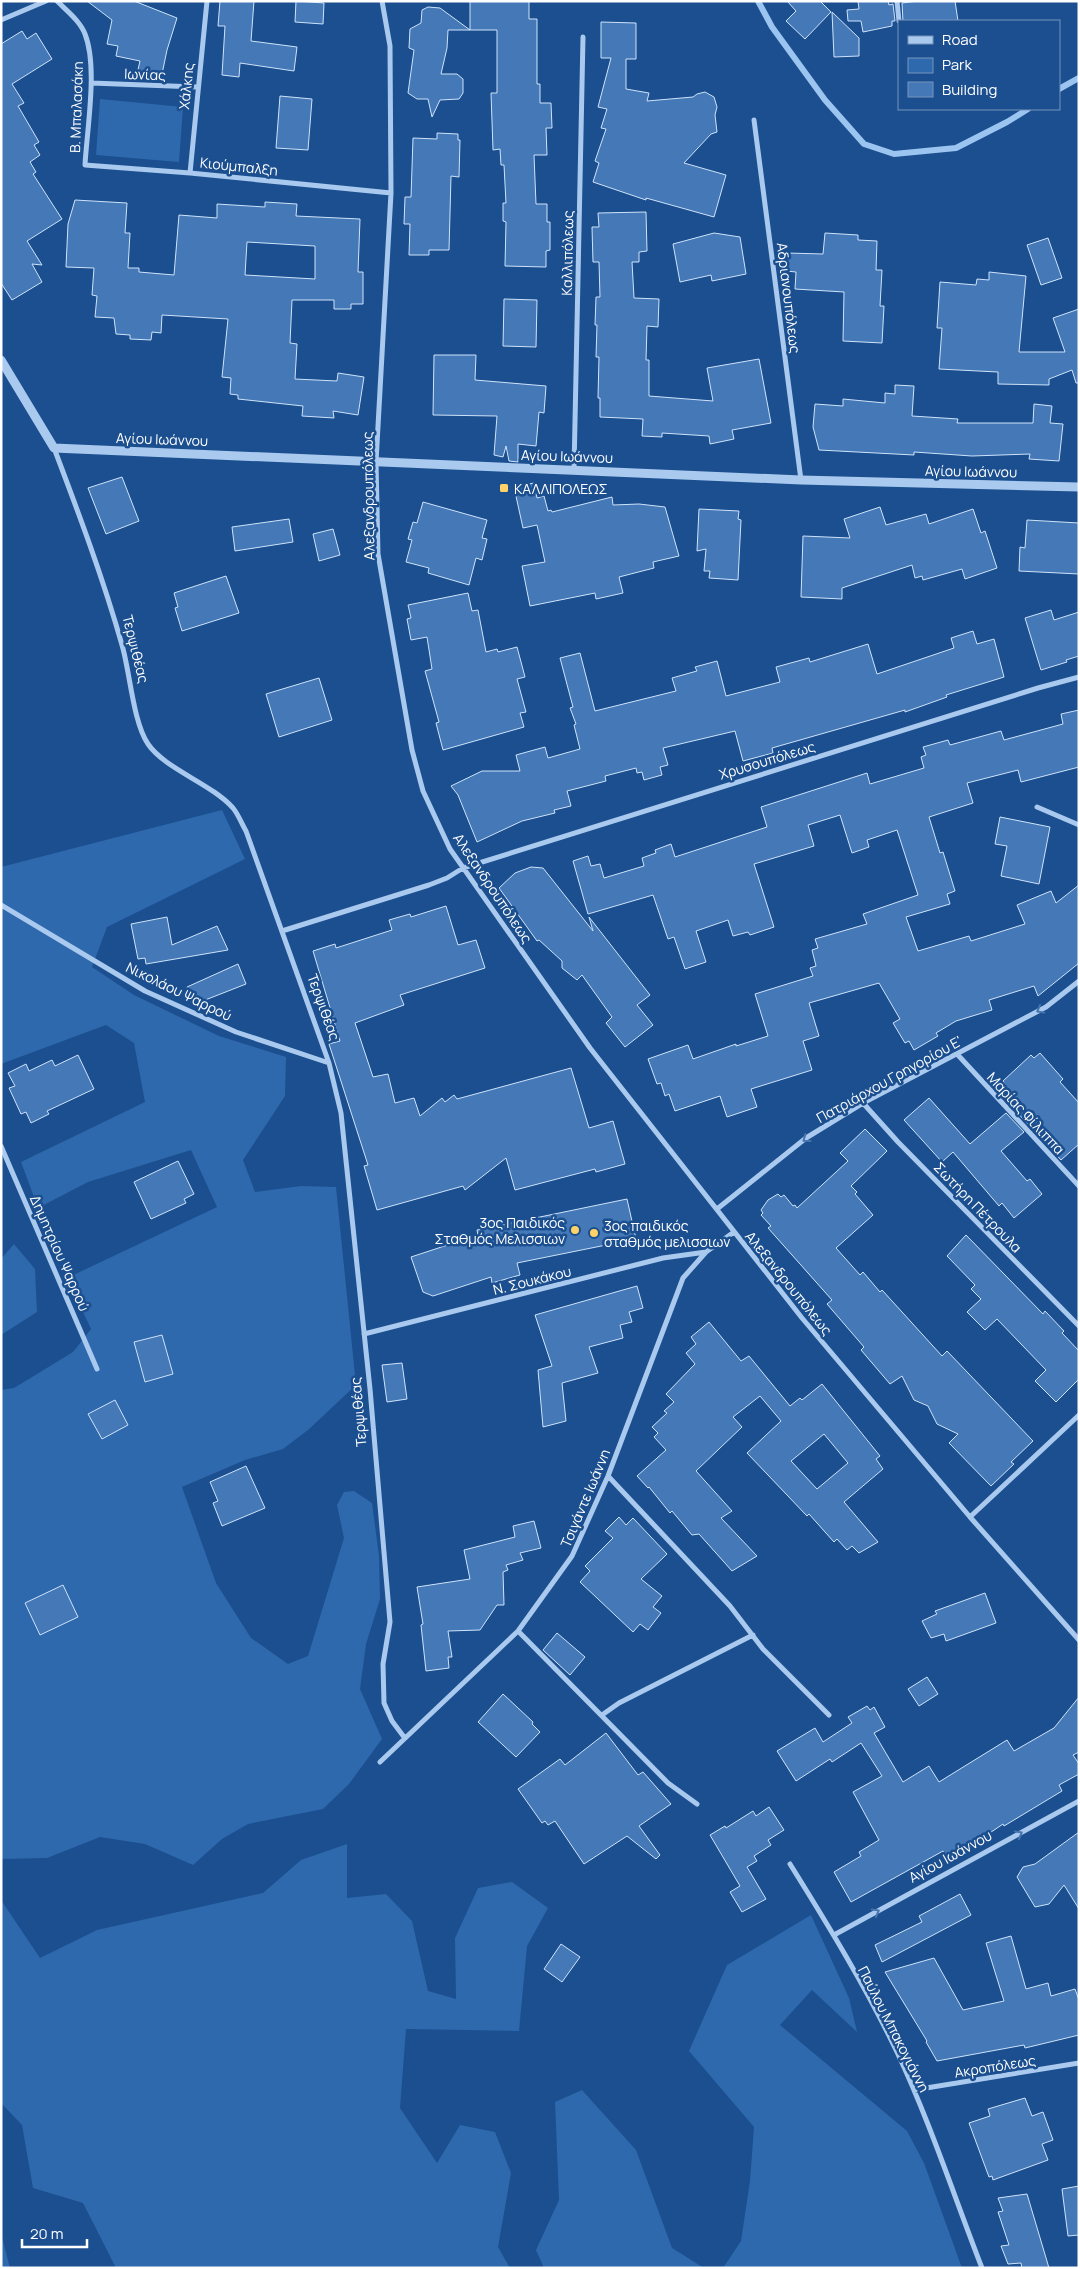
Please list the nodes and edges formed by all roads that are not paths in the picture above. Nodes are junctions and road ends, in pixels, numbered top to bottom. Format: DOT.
graph roads {
  1 [pos="46,1"];
  2 [pos="57,1"];
  3 [pos="207,1"];
  4 [pos="382,1"];
  5 [pos="897,1"];
  6 [pos="1,20"];
  7 [pos="899,20"];
  8 [pos="583,37"];
  9 [pos="91,83"];
  10 [pos="197,87"];
  11 [pos="754,120"];
  12 [pos="85,165"];
  13 [pos="190,173"];
  14 [pos="391,193"];
  15 [pos="3,365"];
  16 [pos="54,448"];
  17 [pos="376,462"];
  18 [pos="574,470"];
  19 [pos="801,480"];
  20 [pos="1079,487"];
  21 [pos="1079,677"];
  22 [pos="1037,807"];
  23 [pos="1079,825"];
  24 [pos="463,868"];
  25 [pos="1,905"];
  26 [pos="282,931"];
  27 [pos="1079,981"];
  28 [pos="957,1054"];
  29 [pos="330,1063"];
  30 [pos="863,1103"];
  31 [pos="1,1146"];
  32 [pos="1079,1186"];
  33 [pos="717,1209"];
  34 [pos="734,1232"];
  35 [pos="706,1252"];
  36 [pos="1079,1326"];
  37 [pos="364,1334"];
  38 [pos="97,1369"];
  39 [pos="1079,1415"];
  40 [pos="608,1476"];
  41 [pos="970,1517"];
  42 [pos="518,1630"];
  43 [pos="754,1635"];
  44 [pos="1079,1640"];
  45 [pos="602,1715"];
  46 [pos="829,1715"];
  47 [pos="404,1737"];
  48 [pos="380,1762"];
  49 [pos="1079,1802"];
  50 [pos="697,1804"];
  51 [pos="790,1864"];
  52 [pos="834,1935"];
  53 [pos="1079,2063"];
  54 [pos="914,2090"];
  55 [pos="982,2268"];
  1 -- 6 [label="street"];
  2 -- 9 [label="street, Β. Μπαλασάκη"];
  3 -- 10 [label="street, Χάλκης"];
  4 -- 14 [label="street, Αλεξανδρουπόλεως"];
  5 -- 7 [label="street"];
  8 -- 18 [label="street, Καλλιπόλεως"];
  9 -- 10 [label="street, Ιωνίας"];
  9 -- 12 [label="street, Β. Μπαλασάκη"];
  10 -- 13 [label="street, Χάλκης"];
  11 -- 19 [label="street, Αδριανουπόλεως"];
  12 -- 13 [label="street, Κιούμπαλξη"];
  13 -- 14 [label="street, Κιούμπαλξη"];
  14 -- 17 [label="street, Αλεξανδρουπόλεως"];
  15 -- 16 [label="street, Τερψιθέας"];
  16 -- 17 [label="street, Αγίου Ιωάννου"];
  16 -- 26 [label="street, Τερψιθέας"];
  17 -- 18 [label="street, Αγίου Ιωάννου"];
  17 -- 24 [label="street, Αλεξανδρουπόλεως"];
  18 -- 19 [label="street, Αγίου Ιωάννου"];
  19 -- 20 [label="street, Αγίου Ιωάννου"];
  21 -- 24 [label="street, Χρυσουπόλεως"];
  22 -- 23 [label="street"];
  24 -- 26 [label="street, Χρυσουπόλεως"];
  24 -- 33 [label="street, Αλεξανδρουπόλεως"];
  25 -- 29 [label="street, Νικολάου Ψαρρού"];
  26 -- 29 [label="street, Τερψιθέας"];
  27 -- 28 [label="street, Πατριάρχου Γρηγορίου Ε', one-way"];
  28 -- 30 [label="street, Πατριάρχου Γρηγορίου Ε'"];
  28 -- 32 [label="street, Μαρίας Φίλιππα"];
  29 -- 37 [label="street, Τερψιθέας"];
  30 -- 33 [label="street, Πατριάρχου Γρηγορίου Ε', one-way"];
  30 -- 36 [label="street, Σωτήρη Πέτρουλα"];
  31 -- 38 [label="street, Δημητρίου Ψαρρού"];
  33 -- 34 [label="street, Αλεξανδρουπόλεως"];
  34 -- 35 [label="street, Τσιγάντε Ιωάννη"];
  34 -- 41 [label="street, Αλεξανδρουπόλεως"];
  35 -- 37 [label="street, Ν. Σουκάκου"];
  35 -- 40 [label="street, Τσιγάντε Ιωάννη"];
  37 -- 47 [label="street, Τερψιθέας"];
  39 -- 41 [label="street"];
  40 -- 42 [label="street, Τσιγάντε Ιωάννη"];
  40 -- 43 [label="street"];
  41 -- 44 [label="street, Αλεξανδρουπόλεως"];
  42 -- 45 [label="street"];
  42 -- 47 [label="street, Τσιγάντε Ιωάννη"];
  43 -- 45 [label="street"];
  43 -- 46 [label="street"];
  45 -- 50 [label="street"];
  47 -- 48 [label="street, Τσιγάντε Ιωάννη"];
  52 -- 49 [label="street, Αγίου Ιωάννου, one-way"];
  51 -- 52 [label="street, Παύλου Μπακογιάννη"];
  52 -- 54 [label="street, Παύλου Μπακογιάννη"];
  53 -- 54 [label="street, Ακροπόλεως"];
  54 -- 55 [label="street, Παύλου Μπακογιάννη"];
}
